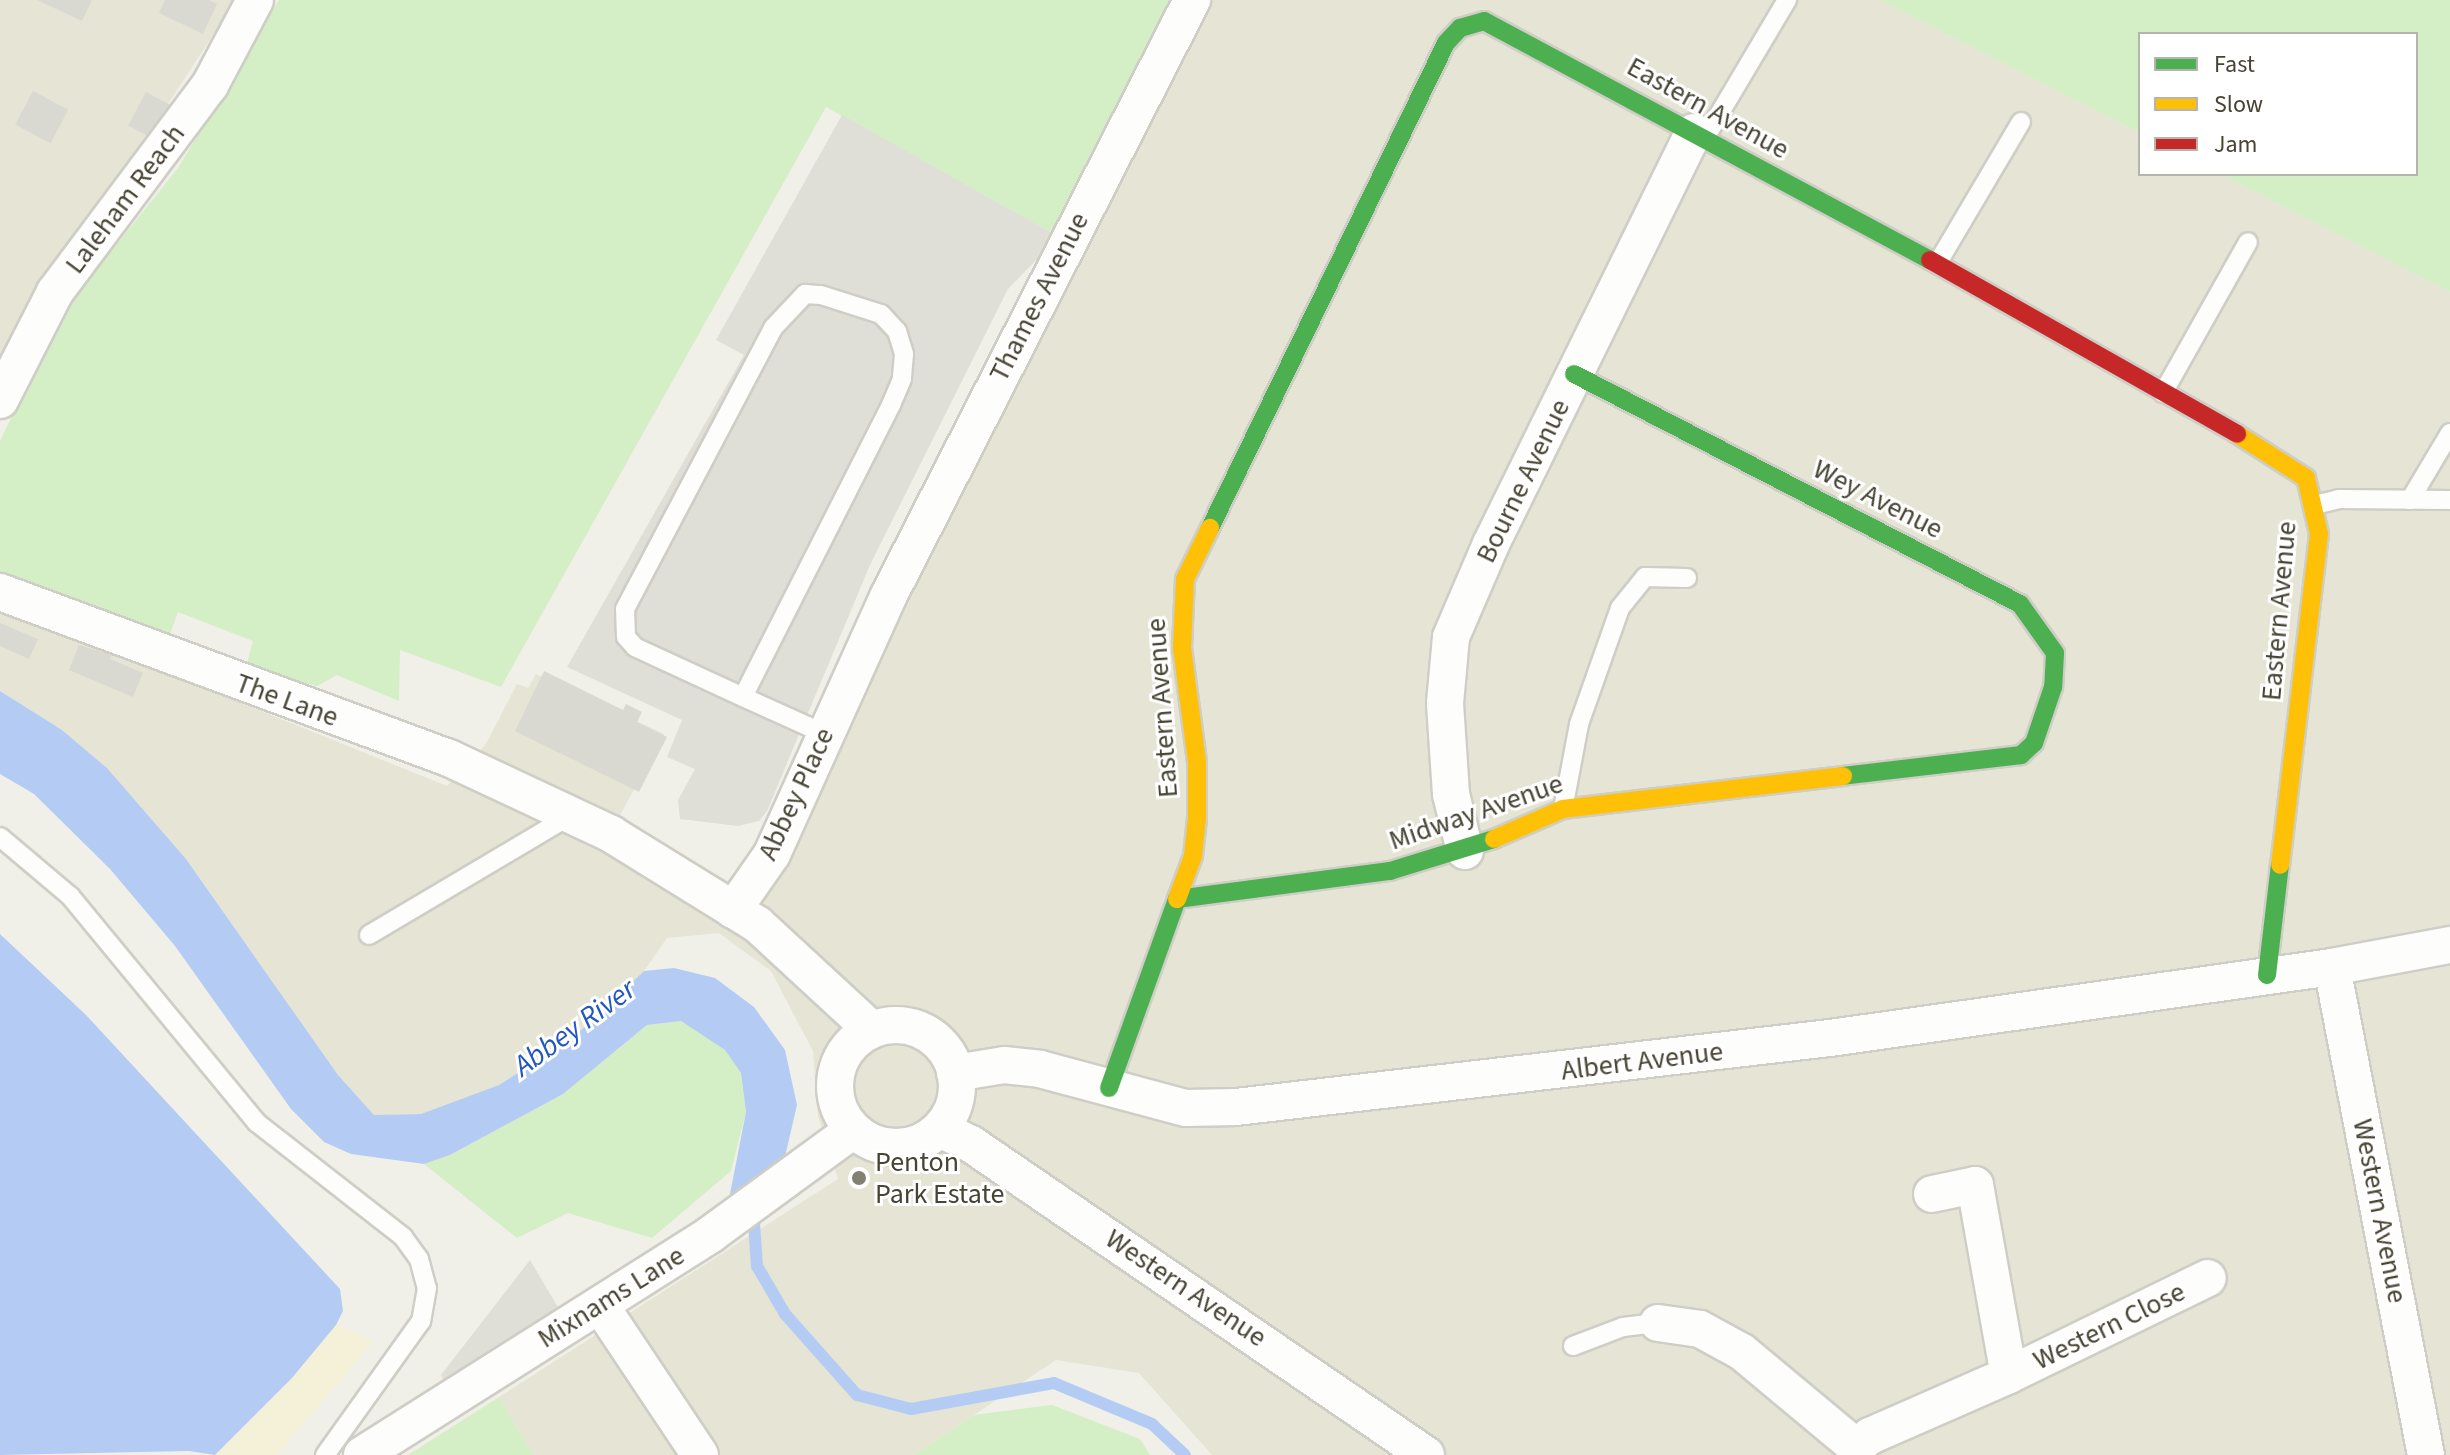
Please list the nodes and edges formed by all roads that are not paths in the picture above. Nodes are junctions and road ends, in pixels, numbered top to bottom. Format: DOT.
graph roads {
  1 [pos="255,0"];
  2 [pos="1192,0"];
  3 [pos="1490,0"];
  4 [pos="1787,0"];
  5 [pos="1484,21"];
  6 [pos="2021,122"];
  7 [pos="1699,135"];
  8 [pos="2248,242"];
  9 [pos="1937,264"];
  10 [pos="9,357"];
  11 [pos="1574,374"];
  12 [pos="2163,393"];
  13 [pos="0,400"];
  14 [pos="2450,433"];
  15 [pos="2410,500"];
  16 [pos="2450,500"];
  17 [pos="2315,505"];
  18 [pos="1687,578"];
  19 [pos="0,592"];
  20 [pos="889,595"];
  21 [pos="743,697"];
  22 [pos="825,734"];
  23 [pos="2034,743"];
  24 [pos="1563,809"];
  25 [pos="571,815"];
  26 [pos="0,837"];
  27 [pos="1465,851"];
  28 [pos="1177,899"];
  29 [pos="733,910"];
  30 [pos="369,935"];
  31 [pos="2450,945"];
  32 [pos="2332,967"];
  33 [pos="2267,975"];
  34 [pos="872,1030"];
  35 [pos="955,1073"];
  36 [pos="1109,1088"];
  37 [pos="940,1129"];
  38 [pos="853,1130"];
  39 [pos="1932,1194"];
  40 [pos="2208,1278"];
  41 [pos="600,1305"];
  42 [pos="1658,1323"];
  43 [pos="1573,1346"];
  44 [pos="2009,1375"];
  45 [pos="1856,1451"];
  46 [pos="2450,1454"];
  47 [pos="325,1455"];
  48 [pos="362,1455"];
  49 [pos="700,1455"];
  50 [pos="1426,1455"];
  51 [pos="2426,1455"];
  52 [pos="2435,1455"];
  1 -- 10 [label="street, Laleham Reach"];
  2 -- 20 [label="street, Thames Avenue"];
  3 -- 5 [label="lane"];
  4 -- 7 [label="lane"];
  5 -- 7 [label="street, Eastern Avenue"];
  5 -- 28 [label="street, Eastern Avenue"];
  6 -- 9 [label="lane"];
  7 -- 9 [label="street, Eastern Avenue"];
  7 -- 11 [label="street, Bourne Avenue"];
  8 -- 12 [label="lane"];
  9 -- 12 [label="street, Eastern Avenue"];
  10 -- 13 [label="street, Laleham Reach"];
  11 -- 23 [label="street, Wey Avenue"];
  11 -- 27 [label="street, Bourne Avenue"];
  12 -- 17 [label="street, Eastern Avenue"];
  14 -- 15 [label="lane"];
  15 -- 16 [label="lane"];
  15 -- 17 [label="lane"];
  17 -- 33 [label="street, Eastern Avenue"];
  18 -- 24 [label="lane"];
  19 -- 25 [label="street, The Lane"];
  20 -- 22 [label="street, Abbey Place"];
  21 -- 21 [label="lane"];
  21 -- 22 [label="lane"];
  22 -- 29 [label="street, Abbey Place"];
  23 -- 24 [label="street, Midway Avenue"];
  24 -- 27 [label="street, Midway Avenue"];
  25 -- 29 [label="street, The Lane"];
  25 -- 30 [label="lane"];
  26 -- 47 [label="lane"];
  27 -- 28 [label="street, Midway Avenue"];
  28 -- 36 [label="street"];
  29 -- 34 [label="street"];
  31 -- 32 [label="street, Albert Avenue"];
  32 -- 33 [label="street, Albert Avenue"];
  32 -- 51 [label="street, Western Avenue"];
  33 -- 36 [label="street, Albert Avenue"];
  34 -- 35 [label="street"];
  34 -- 38 [label="street"];
  35 -- 36 [label="street, Albert Avenue"];
  35 -- 37 [label="street"];
  37 -- 38 [label="street"];
  37 -- 50 [label="street, Western Avenue"];
  38 -- 41 [label="street, Mixnams Lane"];
  39 -- 44 [label="street, Western Close"];
  40 -- 44 [label="street, Western Close"];
  41 -- 48 [label="street, Mixnams Lane"];
  41 -- 49 [label="street"];
  42 -- 43 [label="lane"];
  42 -- 45 [label="street, Western Close"];
  44 -- 45 [label="street, Western Close"];
  46 -- 52 [label="street"];
}
